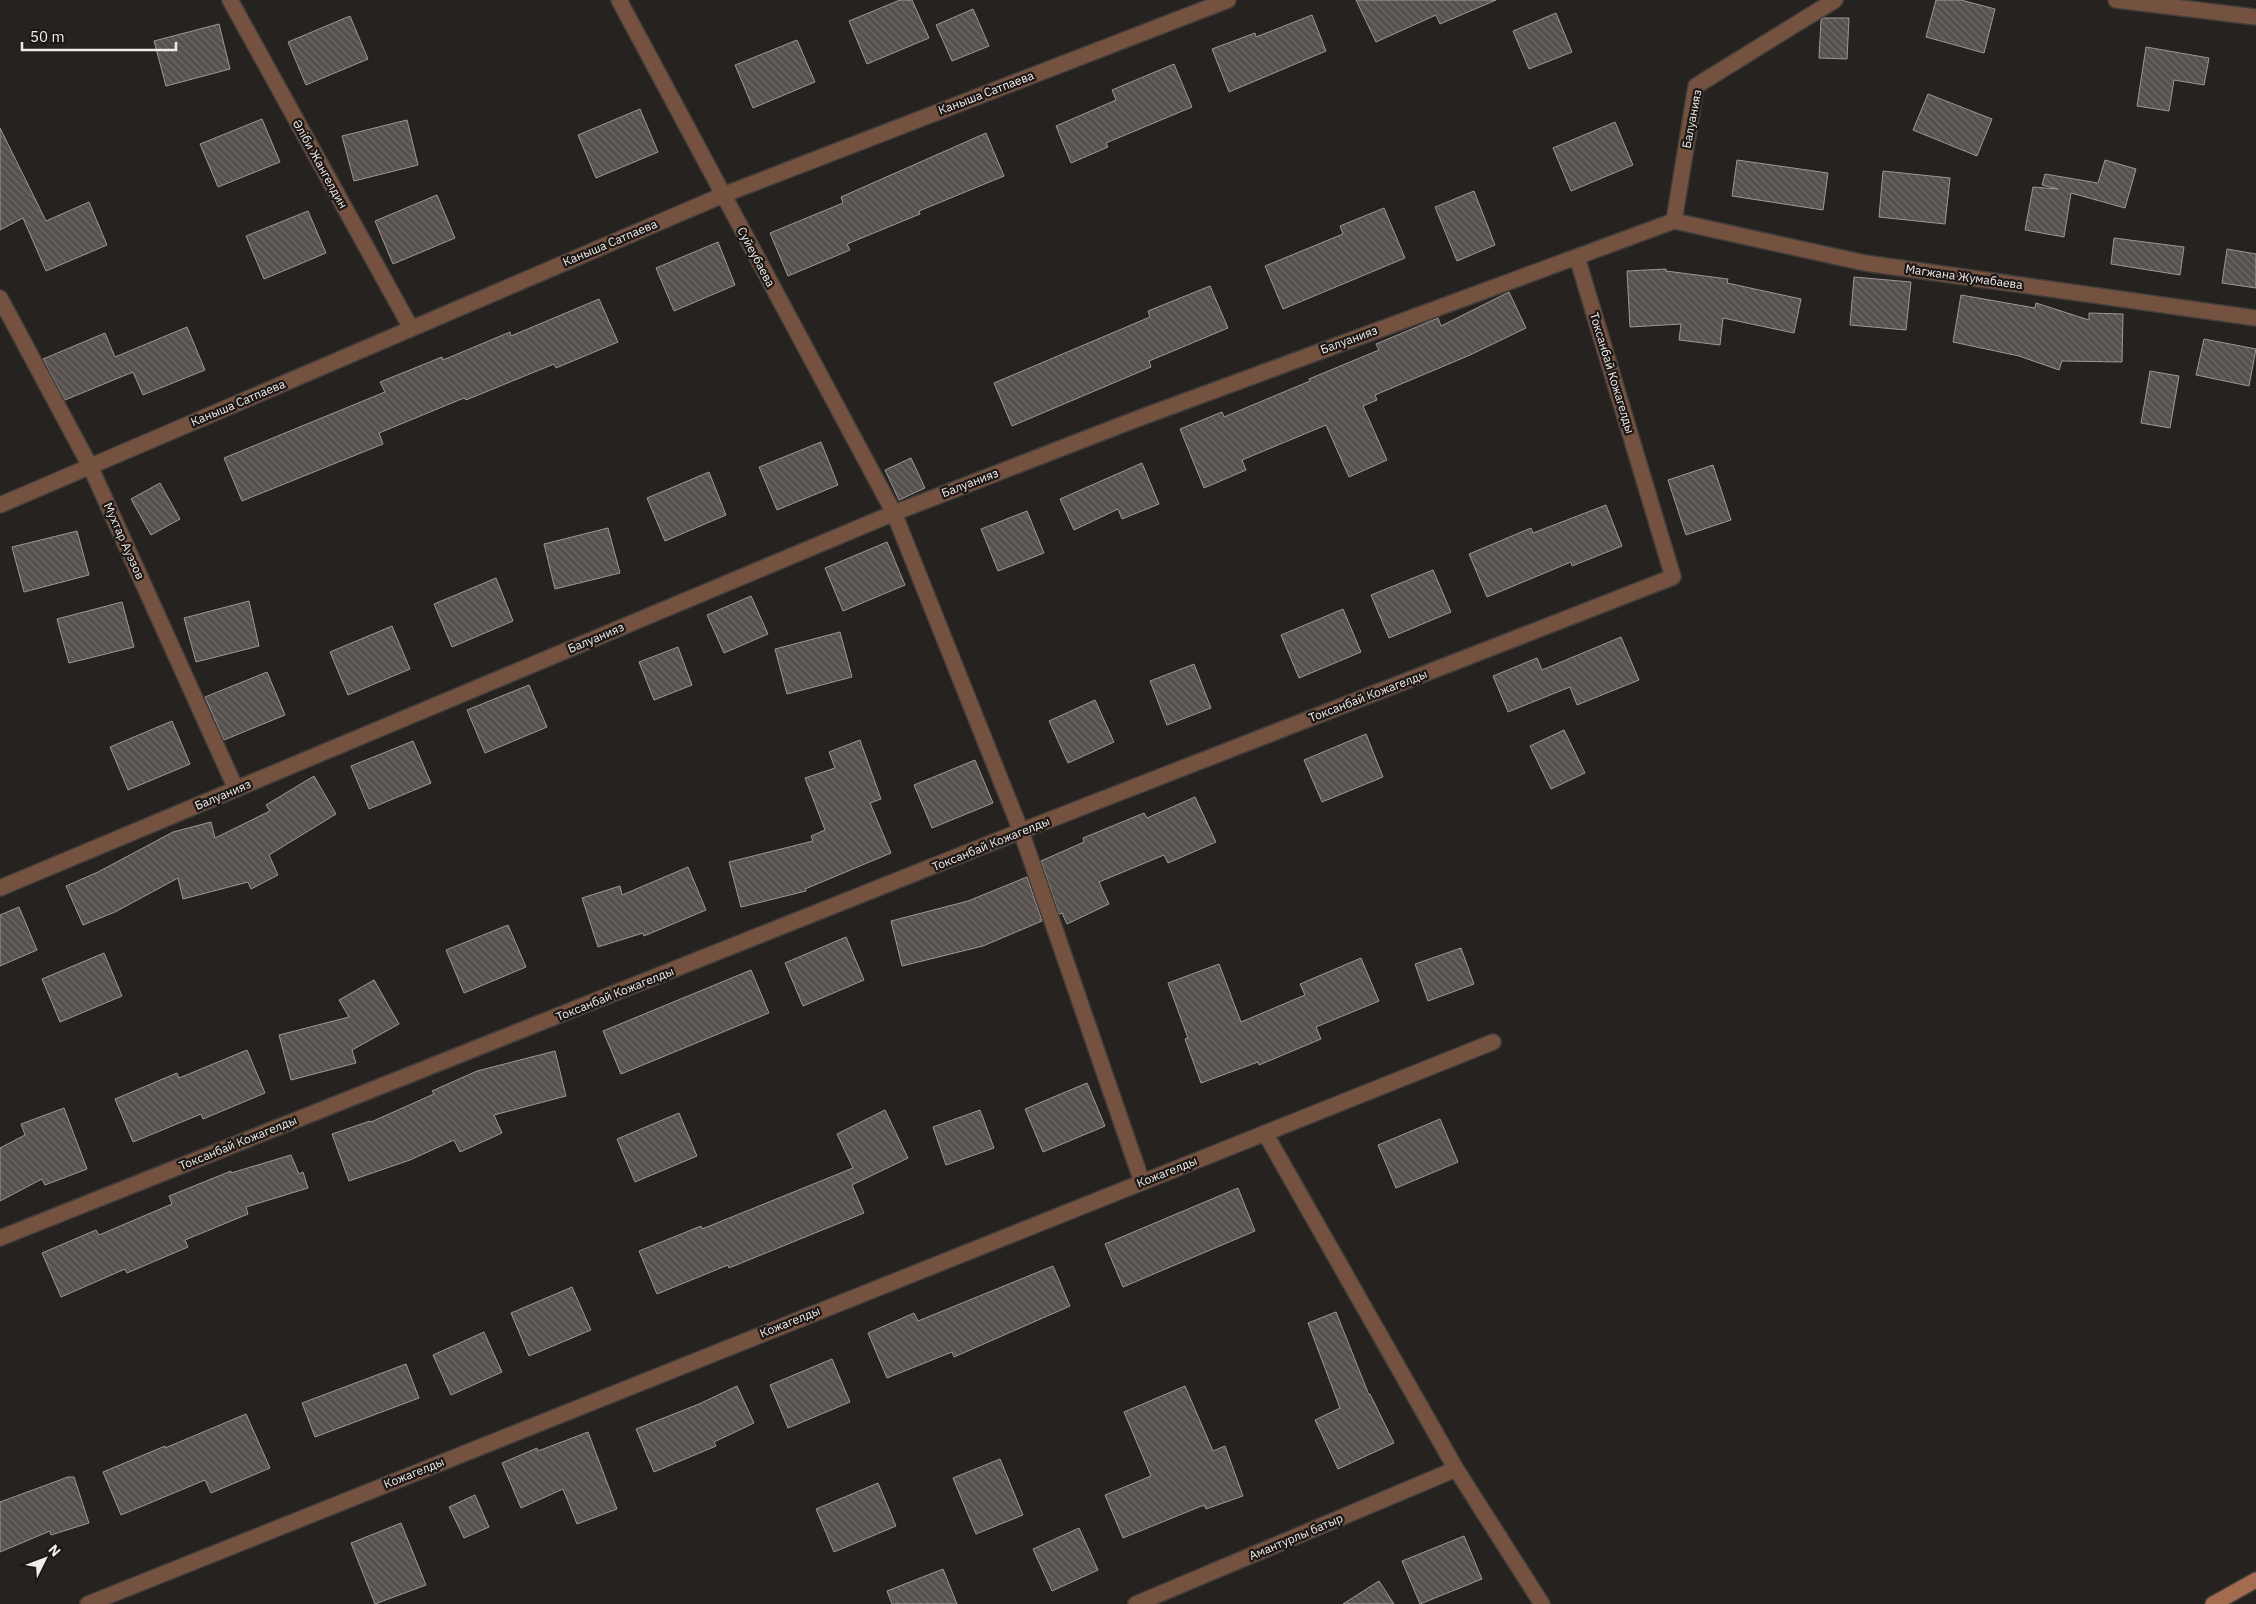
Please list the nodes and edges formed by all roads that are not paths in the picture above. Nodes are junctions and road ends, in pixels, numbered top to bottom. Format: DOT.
graph roads {
  1 [pos="230,0"];
  2 [pos="619,0"];
  3 [pos="1228,0"];
  4 [pos="1835,0"];
  5 [pos="2116,0"];
  6 [pos="2256,18"];
  7 [pos="723,195"];
  8 [pos="1674,221"];
  9 [pos="1577,257"];
  10 [pos="0,298"];
  11 [pos="2256,318"];
  12 [pos="411,328"];
  13 [pos="90,466"];
  14 [pos="0,505"];
  15 [pos="894,513"];
  16 [pos="236,789"];
  17 [pos="1021,831"];
  18 [pos="0,888"];
  19 [pos="1493,1042"];
  20 [pos="1265,1133"];
  21 [pos="1142,1182"];
  22 [pos="0,1238"];
  23 [pos="1456,1469"];
  24 [pos="2256,1580"];
  25 [pos="88,1604"];
  26 [pos="1136,1604"];
  27 [pos="1542,1604"];
  28 [pos="2212,1604"];
  1 -- 12 [label="street, Әліби Жангелдин"];
  2 -- 7 [label="street, Суйеубаева"];
  3 -- 7 [label="street, Каныша Сатпаева"];
  4 -- 8 [label="street, Балуанияз"];
  5 -- 6 [label="street"];
  7 -- 12 [label="street, Каныша Сатпаева"];
  7 -- 15 [label="street, Суйеубаева"];
  8 -- 9 [label="street, Балуанияз"];
  8 -- 11 [label="street, Магжана Жумабаева"];
  9 -- 15 [label="street, Балуанияз"];
  9 -- 17 [label="street, Токсанбай Кожагелды"];
  10 -- 13 [label="street, Мухтар Ауэзов"];
  12 -- 13 [label="street, Каныша Сатпаева"];
  13 -- 14 [label="street, Каныша Сатпаева"];
  13 -- 16 [label="street, Мухтар Ауэзов"];
  15 -- 16 [label="street, Балуанияз"];
  15 -- 17 [label="street, Суйеубаева"];
  16 -- 18 [label="street, Балуанияз"];
  17 -- 21 [label="street, Суйеубаева"];
  17 -- 22 [label="street, Токсанбай Кожагелды"];
  19 -- 20 [label="street, Кожагелды"];
  20 -- 21 [label="street, Кожагелды"];
  20 -- 23 [label="street"];
  21 -- 25 [label="street, Кожагелды"];
  23 -- 26 [label="street, Амантурлы батыр"];
  23 -- 27 [label="street"];
  24 -- 28 [label="street"];
}
